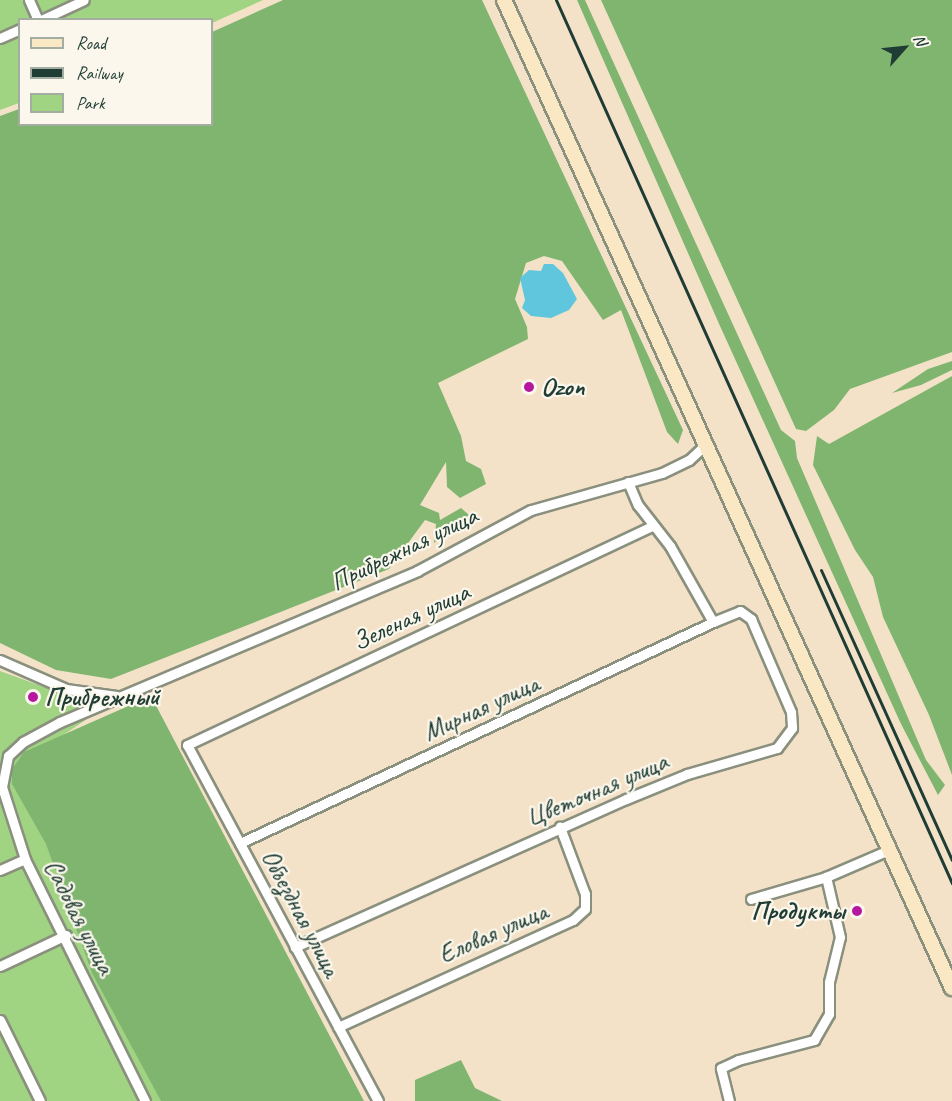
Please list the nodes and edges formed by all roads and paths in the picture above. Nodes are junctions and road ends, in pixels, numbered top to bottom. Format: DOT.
graph roads {
  1 [pos="29,0"];
  2 [pos="84,0"];
  3 [pos="504,0"];
  4 [pos="39,18"];
  5 [pos="44,18"];
  6 [pos="18,30"];
  7 [pos="0,38"];
  8 [pos="706,444"];
  9 [pos="628,482"];
  10 [pos="652,526"];
  11 [pos="740,611"];
  12 [pos="713,622"];
  13 [pos="0,660"];
  14 [pos="119,696"];
  15 [pos="187,745"];
  16 [pos="4,753"];
  17 [pos="561,827"];
  18 [pos="240,843"];
  19 [pos="891,849"];
  20 [pos="25,859"];
  21 [pos="0,870"];
  22 [pos="826,877"];
  23 [pos="751,899"];
  24 [pos="66,935"];
  25 [pos="295,947"];
  26 [pos="0,966"];
  27 [pos="952,988"];
  28 [pos="0,1020"];
  29 [pos="338,1027"];
  30 [pos="40,1101"];
  31 [pos="145,1101"];
  32 [pos="378,1101"];
  33 [pos="729,1101"];
  1 -- 4 [label="street"];
  2 -- 5 [label="street"];
  3 -- 8 [label="street"];
  6 -- 7 [label="street"];
  8 -- 9 [label="street, Прибрежная улица"];
  8 -- 19 [label="street"];
  9 -- 10 [label="street"];
  9 -- 14 [label="street, Прибрежная улица"];
  10 -- 12 [label="street"];
  10 -- 15 [label="street, Зеленая улица"];
  11 -- 12 [label="street, Мирная улица"];
  11 -- 17 [label="street, Цветочная улица"];
  12 -- 18 [label="street, Мирная улица"];
  13 -- 14 [label="street"];
  14 -- 16 [label="street, Прибрежная улица"];
  15 -- 18 [label="street, Объездная улица"];
  16 -- 20 [label="street, Садовая улица"];
  17 -- 25 [label="street, Цветочная улица"];
  17 -- 29 [label="street, Еловая улица"];
  18 -- 25 [label="street, Объездная улица"];
  19 -- 22 [label="street"];
  19 -- 27 [label="street"];
  20 -- 21 [label="street"];
  20 -- 24 [label="street, Садовая улица"];
  22 -- 23 [label="street"];
  22 -- 33 [label="street"];
  24 -- 26 [label="street"];
  24 -- 31 [label="street, Садовая улица"];
  25 -- 29 [label="street, Объездная улица"];
  28 -- 30 [label="street"];
  29 -- 32 [label="street, Объездная улица"];
}
